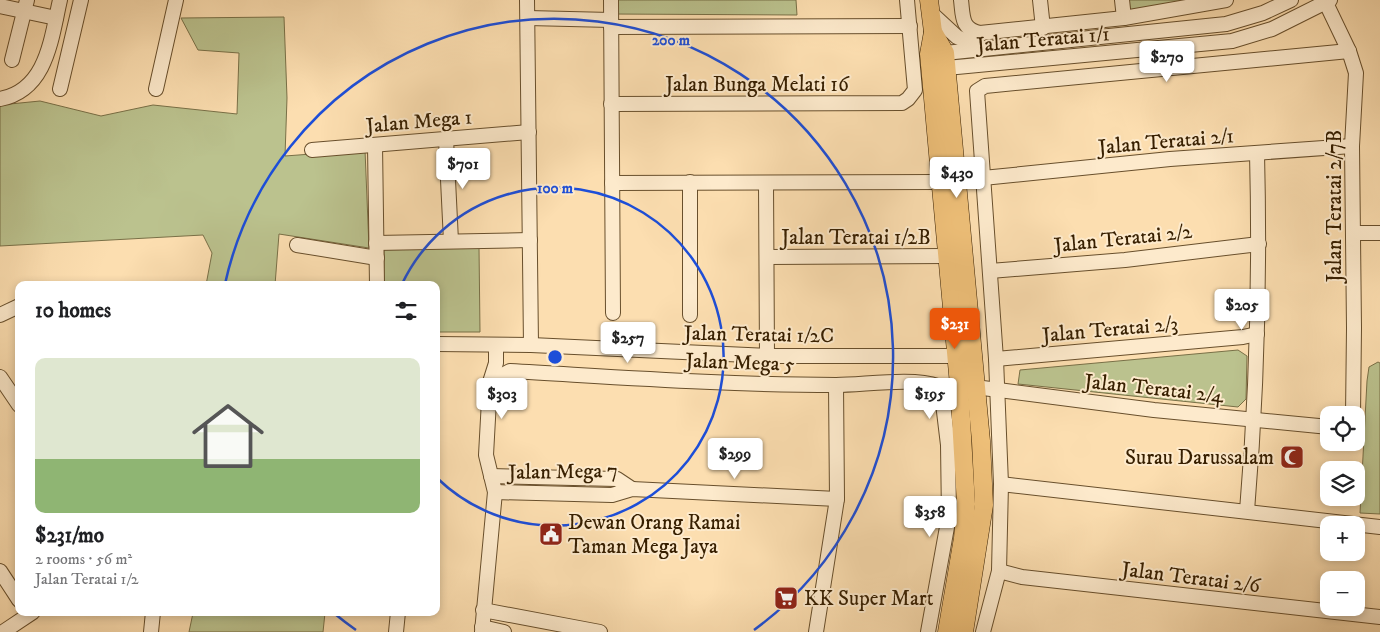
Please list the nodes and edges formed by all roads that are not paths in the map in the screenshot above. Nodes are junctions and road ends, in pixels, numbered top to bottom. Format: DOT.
graph roads {
  1 [pos="60,0"];
  2 [pos="81,0"];
  3 [pos="176,0"];
  4 [pos="527,0"];
  5 [pos="611,0"];
  6 [pos="908,0"];
  7 [pos="961,0"];
  8 [pos="1040,0"];
  9 [pos="1122,0"];
  10 [pos="1226,0"];
  11 [pos="1290,0"];
  12 [pos="1328,1"];
  13 [pos="0,6"];
  14 [pos="25,6"];
  15 [pos="930,7"];
  16 [pos="56,18"];
  17 [pos="528,18"];
  18 [pos="1124,18"];
  19 [pos="611,23"];
  20 [pos="910,26"];
  21 [pos="1043,28"];
  22 [pos="985,49"];
  23 [pos="1350,51"];
  24 [pos="12,60"];
  25 [pos="937,61"];
  26 [pos="60,88"];
  27 [pos="156,89"];
  28 [pos="0,99"];
  29 [pos="611,104"];
  30 [pos="529,132"];
  31 [pos="446,139"];
  32 [pos="374,145"];
  33 [pos="1352,146"];
  34 [pos="312,150"];
  35 [pos="1258,153"];
  36 [pos="983,178"];
  37 [pos="690,182"];
  38 [pos="939,182"];
  39 [pos="612,183"];
  40 [pos="766,183"];
  41 [pos="1354,233"];
  42 [pos="1380,233"];
  43 [pos="530,240"];
  44 [pos="451,242"];
  45 [pos="376,244"];
  46 [pos="1259,244"];
  47 [pos="297,245"];
  48 [pos="946,256"];
  49 [pos="767,257"];
  50 [pos="377,258"];
  51 [pos="990,271"];
  52 [pos="377,281"];
  53 [pos="15,308"];
  54 [pos="613,313"];
  55 [pos="690,315"];
  56 [pos="0,316"];
  57 [pos="1257,334"];
  58 [pos="440,344"];
  59 [pos="531,345"];
  60 [pos="496,346"];
  61 [pos="767,356"];
  62 [pos="955,356"];
  63 [pos="996,359"];
  64 [pos="496,363"];
  65 [pos="510,371"];
  66 [pos="0,377"];
  67 [pos="490,382"];
  68 [pos="836,385"];
  69 [pos="975,387"];
  70 [pos="998,390"];
  71 [pos="15,399"];
  72 [pos="1353,406"];
  73 [pos="1255,420"];
  74 [pos="1320,426"];
  75 [pos="964,443"];
  76 [pos="491,476"];
  77 [pos="1001,484"];
  78 [pos="632,489"];
  79 [pos="495,492"];
  80 [pos="837,499"];
  81 [pos="1247,511"];
  82 [pos="1380,527"];
  83 [pos="0,571"];
  84 [pos="999,571"];
  85 [pos="15,594"];
  86 [pos="483,610"];
  87 [pos="25,616"];
  88 [pos="153,616"];
  89 [pos="398,616"];
  90 [pos="1380,617"];
  91 [pos="482,630"];
  92 [pos="3,632"];
  93 [pos="151,632"];
  94 [pos="396,632"];
  95 [pos="504,632"];
  96 [pos="600,632"];
  97 [pos="816,632"];
  98 [pos="928,632"];
  99 [pos="947,632"];
  100 [pos="964,632"];
  101 [pos="983,632"];
  1 -- 16 [label="street"];
  2 -- 26 [label="street"];
  3 -- 27 [label="street"];
  4 -- 17 [label="street"];
  5 -- 19 [label="street"];
  6 -- 20 [label="street"];
  7 -- 21 [label="street"];
  8 -- 21 [label="street"];
  9 -- 18 [label="street"];
  10 -- 18 [label="street"];
  11 -- 22 [label="street, Jalan Teratai 1/1"];
  12 -- 23 [label="street, Jalan Teratai 2/7B"];
  12 -- 25 [label="street, Jalan Teratai 1/1"];
  13 -- 14 [label="street"];
  14 -- 16 [label="street"];
  14 -- 24 [label="street"];
  15 -- 22 [label="street"];
  15 -- 25 [label="main road"];
  16 -- 28 [label="street"];
  17 -- 19 [label="street"];
  17 -- 30 [label="street"];
  18 -- 21 [label="street"];
  19 -- 20 [label="street"];
  19 -- 29 [label="street"];
  20 -- 29 [label="street, Jalan Bunga Melati 16"];
  22 -- 25 [label="street, Jalan Teratai 1/1"];
  23 -- 33 [label="street, Jalan Teratai 2/7B"];
  23 -- 36 [label="street, Jalan Teratai 1/1"];
  25 -- 38 [label="main road"];
  25 -- 69 [label="main road"];
  29 -- 39 [label="street"];
  30 -- 31 [label="street, Jalan Mega 1"];
  30 -- 43 [label="street"];
  31 -- 32 [label="street, Jalan Mega 1"];
  31 -- 44 [label="street"];
  32 -- 34 [label="street, Jalan Mega 1"];
  32 -- 45 [label="street"];
  33 -- 35 [label="street, Jalan Teratai 2/1"];
  33 -- 41 [label="street, Jalan Teratai 2/7B"];
  35 -- 36 [label="street, Jalan Teratai 2/1"];
  35 -- 46 [label="street"];
  36 -- 51 [label="street"];
  37 -- 39 [label="street"];
  37 -- 40 [label="street"];
  37 -- 55 [label="street"];
  38 -- 40 [label="street"];
  38 -- 48 [label="main road"];
  39 -- 54 [label="street"];
  40 -- 49 [label="street"];
  41 -- 42 [label="street"];
  41 -- 72 [label="street, Jalan Teratai 2/7B"];
  43 -- 44 [label="street"];
  43 -- 59 [label="street"];
  44 -- 45 [label="street"];
  45 -- 50 [label="street"];
  46 -- 51 [label="street, Jalan Teratai 2/2"];
  46 -- 57 [label="street"];
  47 -- 50 [label="street"];
  48 -- 49 [label="street, Jalan Teratai 1/2B"];
  48 -- 62 [label="main road"];
  49 -- 61 [label="street"];
  50 -- 52 [label="street"];
  51 -- 63 [label="street"];
  53 -- 56 [label="street"];
  57 -- 63 [label="street, Jalan Teratai 2/3"];
  57 -- 73 [label="street"];
  58 -- 60 [label="street"];
  59 -- 60 [label="street"];
  59 -- 61 [label="street, Jalan Teratai 1/2C"];
  60 -- 64 [label="street, Jalan Mega 7"];
  61 -- 62 [label="street, Jalan Teratai 1/2C"];
  62 -- 75 [label="main road"];
  63 -- 70 [label="street"];
  64 -- 65 [label="street, Jalan Mega 5"];
  64 -- 67 [label="street, Jalan Mega 7"];
  65 -- 67 [label="street"];
  65 -- 68 [label="street, Jalan Mega 5"];
  66 -- 71 [label="street"];
  67 -- 76 [label="street, Jalan Mega 7"];
  68 -- 75 [label="street, Jalan Mega 5"];
  68 -- 80 [label="street"];
  69 -- 70 [label="street, Jalan Teratai 2/4"];
  69 -- 75 [label="main road"];
  70 -- 73 [label="street, Jalan Teratai 2/4"];
  70 -- 77 [label="street"];
  73 -- 74 [label="street, Jalan Teratai 2/4"];
  73 -- 81 [label="street"];
  75 -- 98 [label="street"];
  75 -- 99 [label="main road"];
  75 -- 100 [label="main road"];
  76 -- 78 [label="street, Jalan Mega 7"];
  76 -- 79 [label="street, Jalan Mega 7"];
  77 -- 81 [label="street"];
  77 -- 84 [label="street"];
  78 -- 79 [label="street, Jalan Mega 7"];
  78 -- 80 [label="street, Jalan Mega 7"];
  79 -- 86 [label="street, Jalan Mega 7"];
  80 -- 97 [label="street"];
  81 -- 82 [label="street"];
  83 -- 85 [label="street"];
  84 -- 90 [label="street, Jalan Teratai 2/6"];
  84 -- 101 [label="street"];
  86 -- 91 [label="street, Jalan Mega 7"];
  86 -- 96 [label="street"];
  87 -- 92 [label="street"];
  88 -- 93 [label="street"];
  89 -- 94 [label="street"];
  91 -- 95 [label="street"];
}
